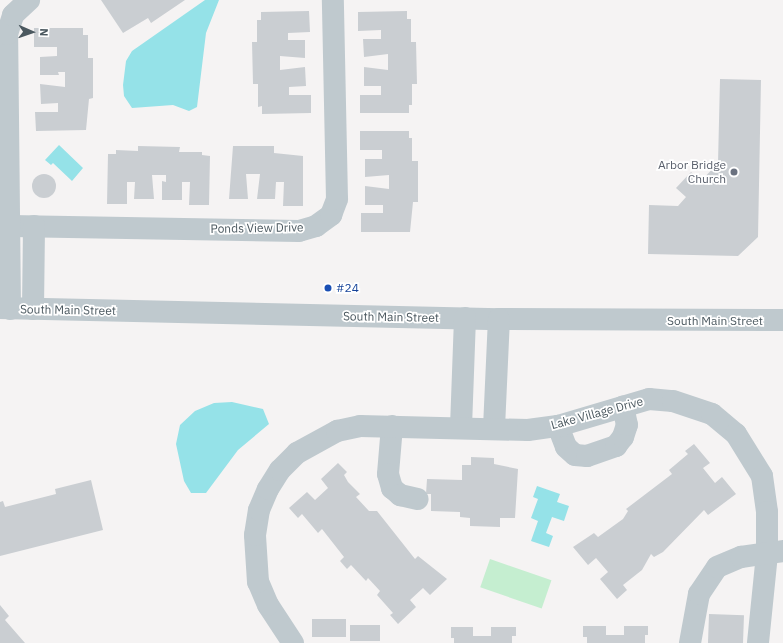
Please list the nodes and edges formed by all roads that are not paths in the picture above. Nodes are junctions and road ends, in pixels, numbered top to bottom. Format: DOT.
graph roads {
  1 [pos="29,0"];
  2 [pos="333,0"];
  3 [pos="11,226"];
  4 [pos="34,226"];
  5 [pos="5,308"];
  6 [pos="33,309"];
  7 [pos="465,318"];
  8 [pos="499,319"];
  9 [pos="783,320"];
  10 [pos="622,406"];
  11 [pos="392,426"];
  12 [pos="558,426"];
  13 [pos="461,427"];
  14 [pos="494,428"];
  15 [pos="418,499"];
  16 [pos="775,552"];
  17 [pos="293,643"];
  18 [pos="690,643"];
  19 [pos="758,643"];
  1 -- 3 [label="street"];
  2 -- 4 [label="street, Ponds View Drive"];
  3 -- 4 [label="street, Ponds View Drive"];
  3 -- 5 [label="street"];
  4 -- 6 [label="street"];
  5 -- 6 [label="street, South Main Street"];
  6 -- 7 [label="street, South Main Street"];
  7 -- 8 [label="street, South Main Street"];
  7 -- 13 [label="street"];
  8 -- 9 [label="street, South Main Street"];
  8 -- 14 [label="street"];
  10 -- 12 [label="street, Lake Village Drive"];
  10 -- 12 [label="street"];
  10 -- 16 [label="street, Lake Village Drive"];
  11 -- 13 [label="street, Lake Village Drive"];
  11 -- 15 [label="street"];
  11 -- 17 [label="street, Lake Village Drive"];
  12 -- 14 [label="street, Lake Village Drive"];
  13 -- 14 [label="street, Lake Village Drive"];
  16 -- 18 [label="street"];
  16 -- 19 [label="street, Lake Village Drive"];
}
